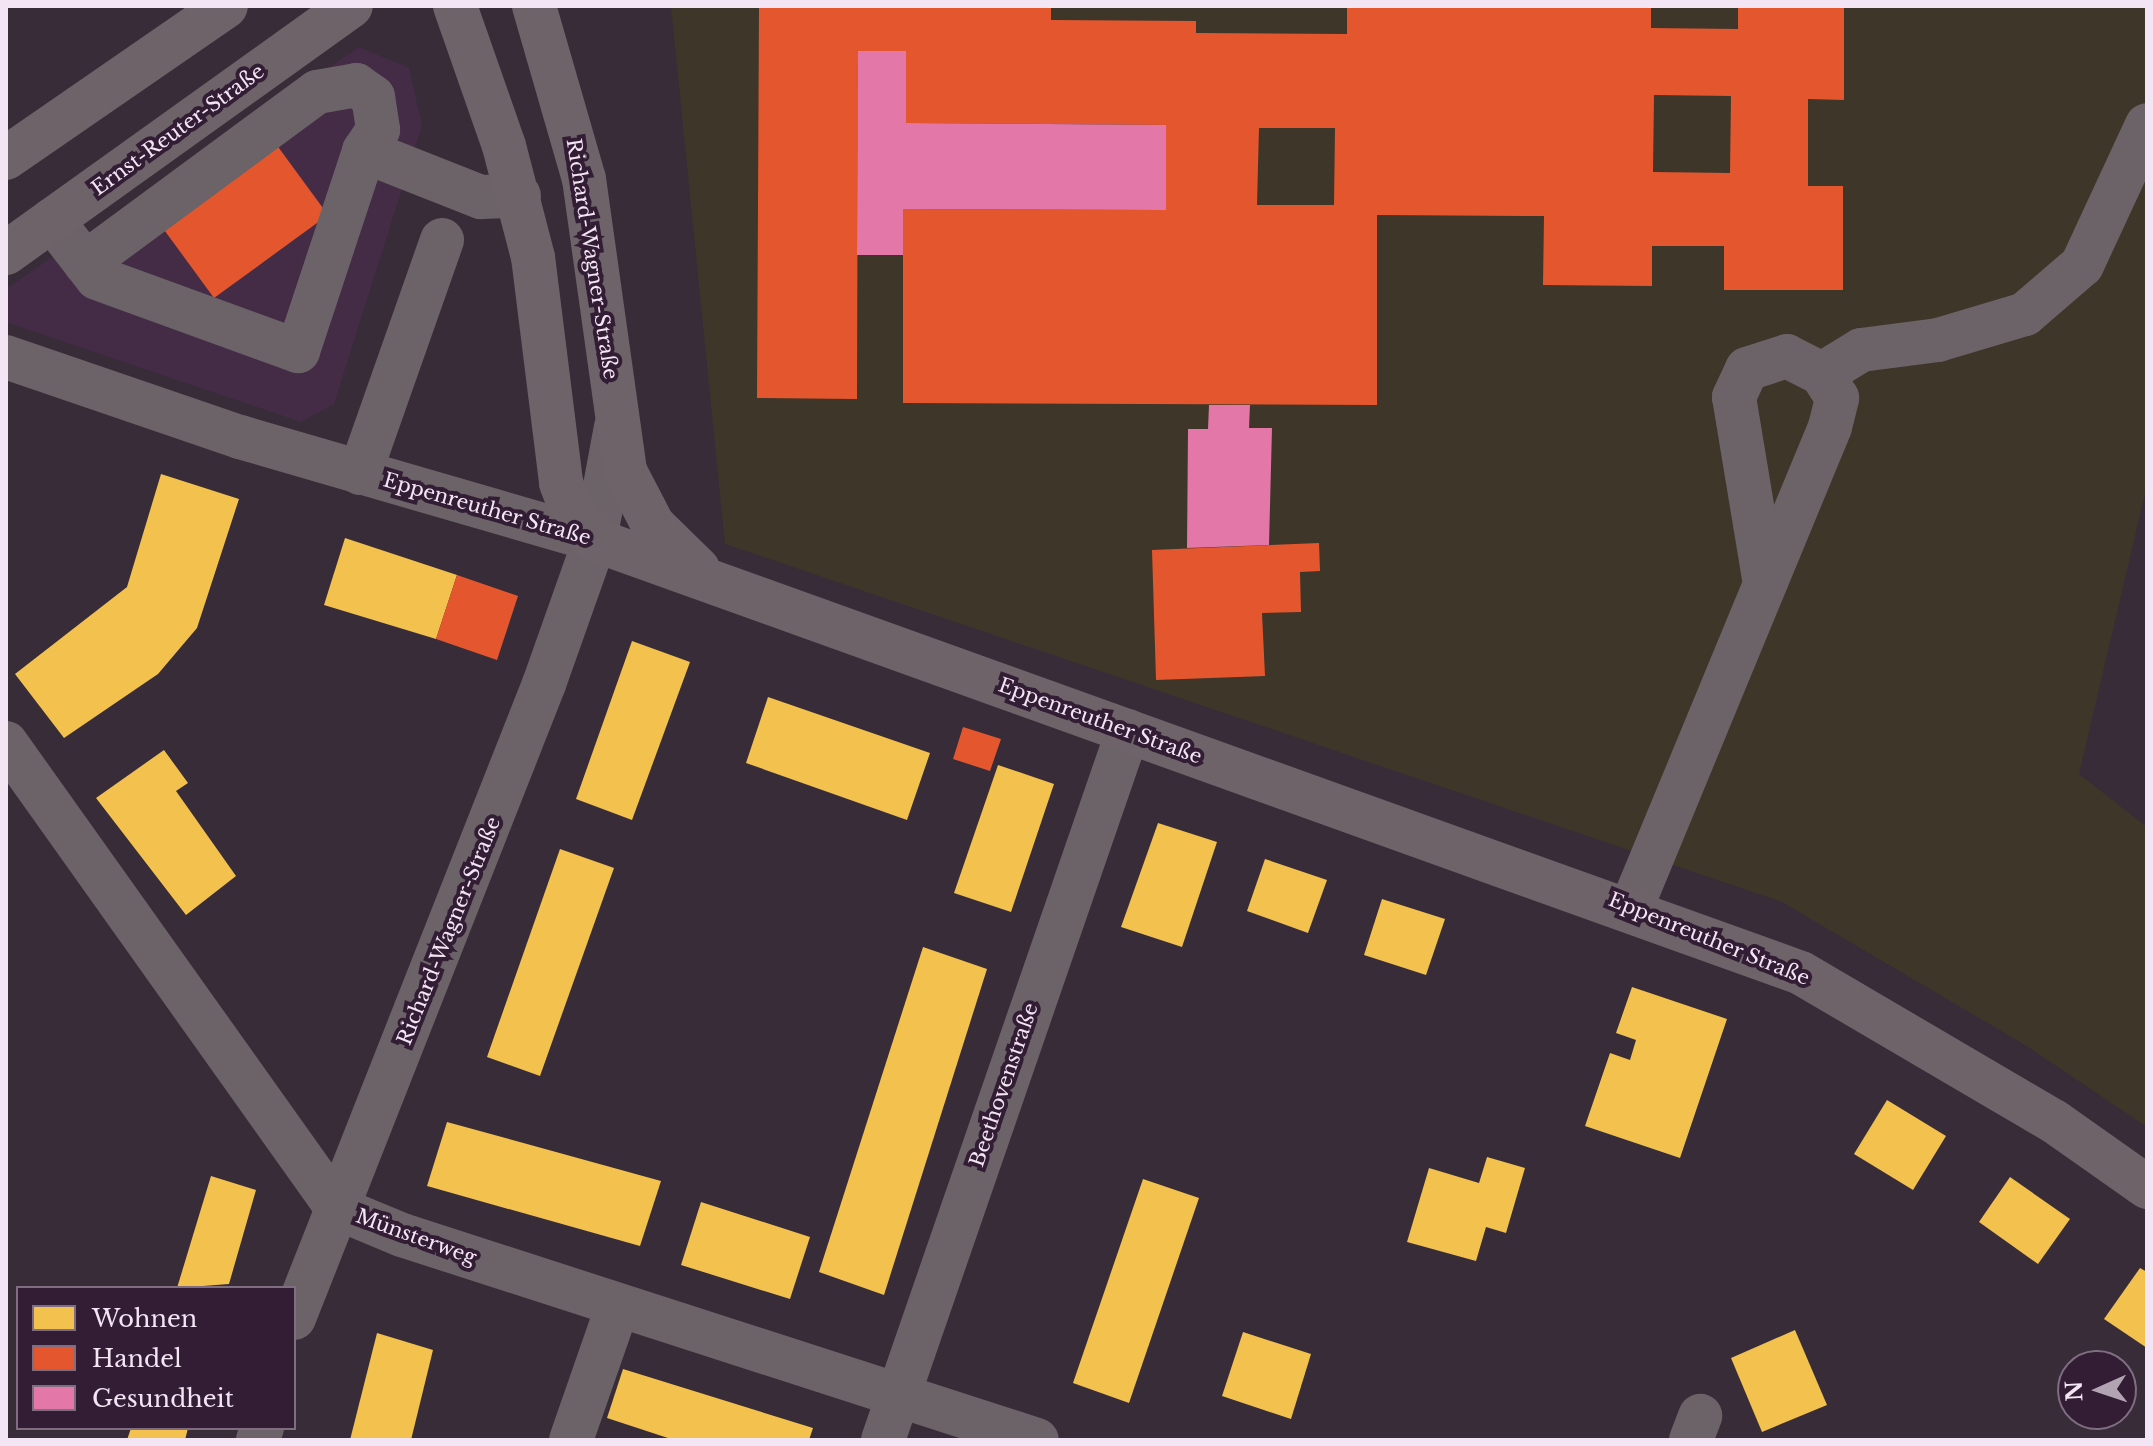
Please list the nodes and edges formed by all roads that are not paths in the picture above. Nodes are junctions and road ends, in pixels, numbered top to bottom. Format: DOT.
graph roads {
  1 [pos="351,6"];
  2 [pos="455,6"];
  3 [pos="534,6"];
  4 [pos="210,14"];
  5 [pos="2147,125"];
  6 [pos="364,151"];
  7 [pos="6,158"];
  8 [pos="519,196"];
  9 [pos="52,220"];
  10 [pos="442,240"];
  11 [pos="6,253"];
  12 [pos="85,263"];
  13 [pos="6,357"];
  14 [pos="1822,374"];
  15 [pos="617,422"];
  16 [pos="360,473"];
  17 [pos="595,540"];
  18 [pos="1764,578"];
  19 [pos="728,587"];
  20 [pos="1128,731"];
  21 [pos="6,743"];
  22 [pos="1632,906"];
  23 [pos="2146,1185"];
  24 [pos="337,1208"];
  25 [pos="618,1305"];
  26 [pos="296,1313"];
  27 [pos="896,1394"];
  28 [pos="571,1440"];
  29 [pos="883,1440"];
  30 [pos="1037,1440"];
  1 -- 9 [label="main road, Ernst-Reuter-Straße"];
  2 -- 8 [label="main road"];
  3 -- 15 [label="main road, Richard-Wagner-Straße"];
  4 -- 7 [label="main road"];
  5 -- 14 [label="street"];
  6 -- 8 [label="street"];
  6 -- 12 [label="street"];
  6 -- 12 [label="street"];
  8 -- 17 [label="main road"];
  9 -- 11 [label="main road, Ernst-Reuter-Straße"];
  9 -- 12 [label="street"];
  10 -- 16 [label="street"];
  13 -- 16 [label="street, Eppenreuther Straße"];
  14 -- 18 [label="street"];
  14 -- 18 [label="street"];
  15 -- 17 [label="street, Richard-Wagner-Straße"];
  15 -- 19 [label="main road, Richard-Wagner-Straße"];
  16 -- 17 [label="street, Eppenreuther Straße"];
  17 -- 19 [label="main road, Eppenreuther Straße"];
  17 -- 24 [label="street, Richard-Wagner-Straße"];
  18 -- 22 [label="street"];
  19 -- 20 [label="main road, Eppenreuther Straße"];
  20 -- 22 [label="main road, Eppenreuther Straße"];
  20 -- 27 [label="street, Beethovenstraße"];
  21 -- 24 [label="street, Münsterweg"];
  22 -- 23 [label="main road, Eppenreuther Straße"];
  24 -- 25 [label="street, Münsterweg"];
  24 -- 26 [label="street, Richard-Wagner-Straße"];
  25 -- 27 [label="street, Münsterweg"];
  25 -- 28 [label="street"];
  27 -- 29 [label="street, Beethovenstraße"];
  27 -- 30 [label="street, Münsterweg"];
}
